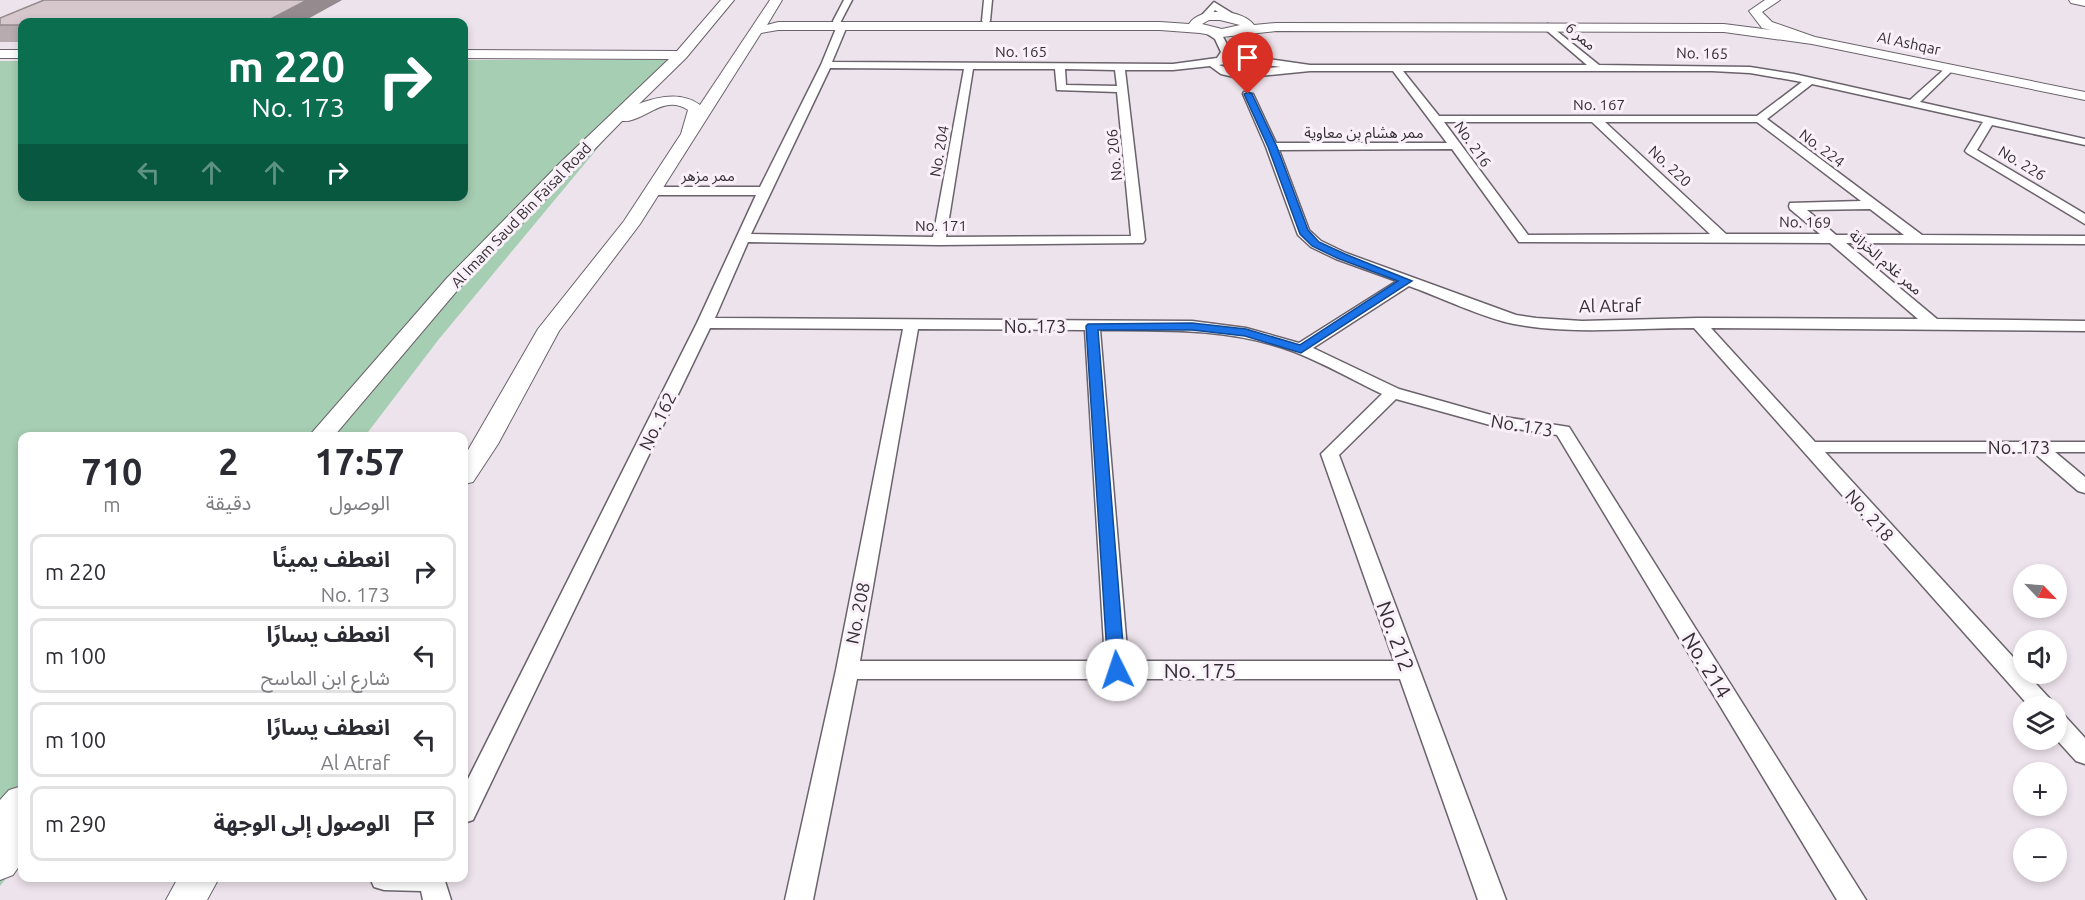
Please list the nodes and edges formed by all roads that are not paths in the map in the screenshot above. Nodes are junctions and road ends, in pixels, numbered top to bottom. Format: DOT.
graph roads {
  1 [pos="728,0"];
  2 [pos="776,0"];
  3 [pos="848,0"];
  4 [pos="988,0"];
  5 [pos="1774,0"];
  6 [pos="2075,0"];
  7 [pos="1213,2"];
  8 [pos="2085,2"];
  9 [pos="1755,11"];
  10 [pos="764,17"];
  11 [pos="986,21"];
  12 [pos="840,24"];
  13 [pos="1203,24"];
  14 [pos="1236,24"];
  15 [pos="1548,27"];
  16 [pos="754,31"];
  17 [pos="1812,40"];
  18 [pos="0,56"];
  19 [pos="18,56"];
  20 [pos="468,56"];
  21 [pos="676,60"];
  22 [pos="826,66"];
  23 [pos="969,66"];
  24 [pos="1060,66"];
  25 [pos="1120,66"];
  26 [pos="1220,66"];
  27 [pos="1254,66"];
  28 [pos="1395,67"];
  29 [pos="1595,67"];
  30 [pos="1949,68"];
  31 [pos="725,76"];
  32 [pos="1810,81"];
  33 [pos="1121,89"];
  34 [pos="1248,94"];
  35 [pos="2085,96"];
  36 [pos="1912,104"];
  37 [pos="1438,119"];
  38 [pos="1760,119"];
  39 [pos="1596,120"];
  40 [pos="1989,122"];
  41 [pos="599,134"];
  42 [pos="689,137"];
  43 [pos="2085,142"];
  44 [pos="1455,146"];
  45 [pos="1272,147"];
  46 [pos="653,191"];
  47 [pos="764,191"];
  48 [pos="1874,205"];
  49 [pos="2085,220"];
  50 [pos="744,238"];
  51 [pos="1722,238"];
  52 [pos="1917,238"];
  53 [pos="1524,239"];
  54 [pos="1834,239"];
  55 [pos="1138,240"];
  56 [pos="2085,240"];
  57 [pos="939,241"];
  58 [pos="1407,281"];
  59 [pos="705,323"];
  60 [pos="1698,323"];
  61 [pos="911,325"];
  62 [pos="1934,325"];
  63 [pos="1092,326"];
  64 [pos="2078,326"];
  65 [pos="2085,336"];
  66 [pos="1301,350"];
  67 [pos="1393,393"];
  68 [pos="1563,431"];
  69 [pos="324,432"];
  70 [pos="1810,447"];
  71 [pos="2039,447"];
  72 [pos="2085,447"];
  73 [pos="468,470"];
  74 [pos="2085,487"];
  75 [pos="846,670"];
  76 [pos="1117,670"];
  77 [pos="1409,670"];
  78 [pos="2034,696"];
  79 [pos="2067,734"];
  80 [pos="2085,754"];
  81 [pos="468,804"];
  82 [pos="18,806"];
  83 [pos="0,826"];
  84 [pos="18,838"];
  85 [pos="0,863"];
  86 [pos="197,882"];
  87 [pos="408,882"];
  88 [pos="433,886"];
  89 [pos="185,900"];
  90 [pos="799,900"];
  91 [pos="1492,900"];
  92 [pos="1852,900"];
  1 -- 21 [label="street, Al Imam Saud Bin Faisal Road"];
  2 -- 10 [label="street"];
  3 -- 12 [label="street, No. 162"];
  4 -- 11 [label="street"];
  5 -- 9 [label="street"];
  6 -- 8 [label="street"];
  7 -- 13 [label="street"];
  7 -- 14 [label="street"];
  9 -- 14 [label="street"];
  9 -- 17 [label="street, Al Ashqar"];
  10 -- 12 [label="street"];
  10 -- 16 [label="street"];
  11 -- 12 [label="street"];
  11 -- 13 [label="street"];
  12 -- 13 [label="street"];
  12 -- 16 [label="street"];
  12 -- 22 [label="street, No. 162"];
  13 -- 14 [label="street"];
  13 -- 26 [label="street"];
  14 -- 15 [label="street"];
  14 -- 27 [label="street"];
  15 -- 17 [label="street"];
  15 -- 29 [label="street, ممر 6"];
  16 -- 31 [label="street"];
  17 -- 30 [label="street, Al Ashqar"];
  18 -- 19 [label="street"];
  20 -- 21 [label="street"];
  21 -- 31 [label="street"];
  21 -- 41 [label="street, Al Imam Saud Bin Faisal Road"];
  22 -- 23 [label="street, No. 165"];
  22 -- 47 [label="street, No. 162"];
  23 -- 24 [label="street, No. 165"];
  23 -- 57 [label="street, No. 204"];
  24 -- 25 [label="street, No. 165"];
  24 -- 33 [label="street"];
  25 -- 26 [label="street, No. 165"];
  25 -- 33 [label="street, No. 206"];
  26 -- 27 [label="street"];
  26 -- 27 [label="street"];
  26 -- 34 [label="street, Al Atraf"];
  27 -- 28 [label="street, No. 165"];
  27 -- 34 [label="street"];
  28 -- 29 [label="street, No. 165"];
  28 -- 37 [label="street, No. 216"];
  29 -- 32 [label="street, No. 165"];
  30 -- 35 [label="street, Al Ashqar"];
  30 -- 36 [label="street"];
  31 -- 42 [label="street"];
  32 -- 36 [label="street, No. 165"];
  32 -- 38 [label="street"];
  33 -- 55 [label="street, No. 206"];
  34 -- 45 [label="street, Al Atraf"];
  36 -- 40 [label="street, No. 165"];
  37 -- 39 [label="street, No. 167"];
  37 -- 44 [label="street, No. 216"];
  38 -- 39 [label="street, No. 167"];
  38 -- 48 [label="street, No. 224"];
  39 -- 51 [label="street, No. 220"];
  40 -- 43 [label="street, No. 165"];
  40 -- 49 [label="street, No. 226"];
  41 -- 42 [label="street"];
  41 -- 69 [label="street, Al Imam Saud Bin Faisal Road"];
  42 -- 46 [label="street"];
  44 -- 45 [label="street, ممر هشام بن معاوية"];
  44 -- 53 [label="street, No. 216"];
  45 -- 58 [label="street, Al Atraf"];
  46 -- 47 [label="street, ممر مزهر"];
  46 -- 73 [label="street"];
  47 -- 50 [label="street, No. 162"];
  48 -- 52 [label="street, No. 224"];
  48 -- 54 [label="street, ممر غلام الخزانة"];
  50 -- 57 [label="street, No. 171"];
  50 -- 59 [label="street, No. 162"];
  51 -- 53 [label="street, No. 169"];
  51 -- 54 [label="street, No. 169"];
  52 -- 54 [label="street, No. 169"];
  52 -- 56 [label="street, No. 169"];
  54 -- 62 [label="street, ممر غلام الخزانة"];
  55 -- 57 [label="street, No. 171"];
  58 -- 60 [label="street, Al Atraf"];
  58 -- 66 [label="street"];
  59 -- 61 [label="street, No. 173"];
  59 -- 81 [label="street, No. 162"];
  60 -- 62 [label="street, Al Atraf"];
  60 -- 70 [label="street, No. 218"];
  61 -- 63 [label="street, No. 173"];
  61 -- 75 [label="street, No. 208"];
  62 -- 64 [label="street, Al Atraf"];
  63 -- 66 [label="street, No. 173"];
  63 -- 76 [label="street"];
  64 -- 65 [label="street"];
  66 -- 67 [label="street, No. 173"];
  67 -- 68 [label="street, No. 173"];
  67 -- 77 [label="street, No. 212"];
  68 -- 92 [label="street, No. 214"];
  70 -- 71 [label="street, No. 173"];
  70 -- 78 [label="street, No. 218"];
  71 -- 72 [label="street, No. 173"];
  71 -- 74 [label="street"];
  75 -- 76 [label="street, No. 175"];
  75 -- 90 [label="street, No. 208"];
  76 -- 77 [label="street, No. 175"];
  77 -- 91 [label="street, No. 212"];
  79 -- 80 [label="street"];
  82 -- 83 [label="street"];
  84 -- 85 [label="street"];
  86 -- 89 [label="street"];
  87 -- 88 [label="street"];
}
